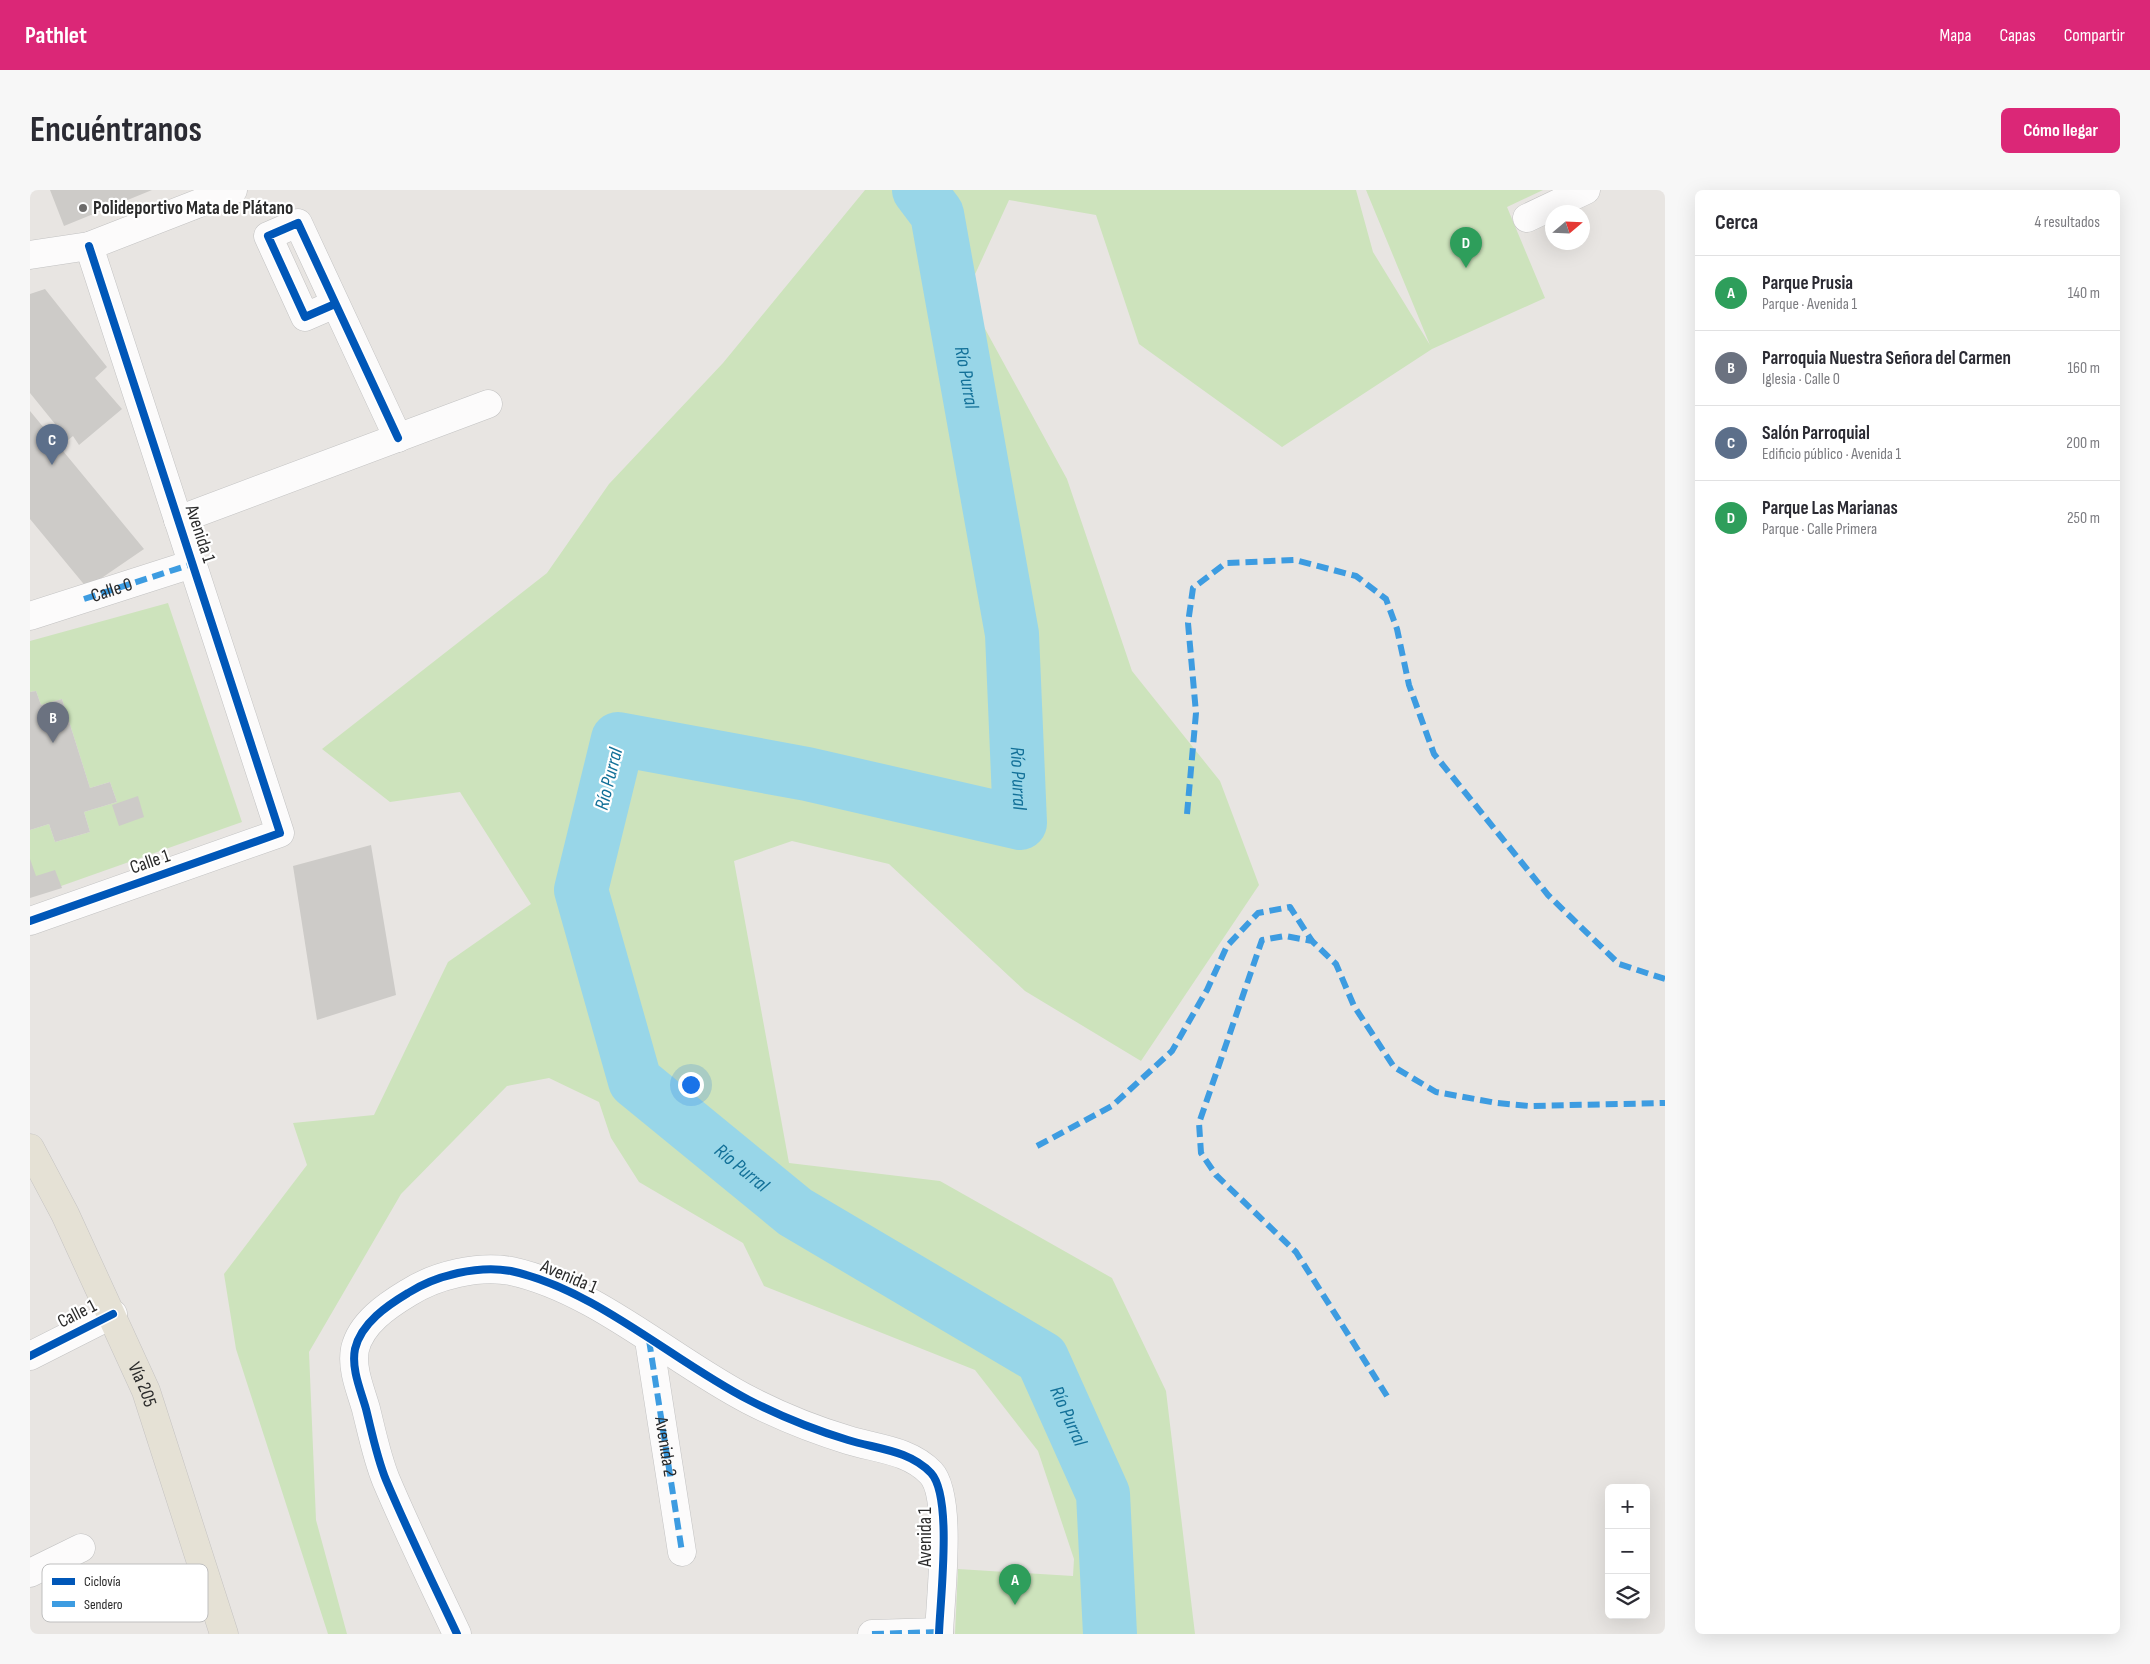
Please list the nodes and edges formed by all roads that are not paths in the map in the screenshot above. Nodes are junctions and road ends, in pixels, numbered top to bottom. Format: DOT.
graph roads {
  1 [pos="233,190"];
  2 [pos="1582,191"];
  3 [pos="1527,218"];
  4 [pos="89,246"];
  5 [pos="30,255"];
  6 [pos="335,304"];
  7 [pos="488,404"];
  8 [pos="398,438"];
  9 [pos="178,520"];
  10 [pos="192,564"];
  11 [pos="30,616"];
  12 [pos="280,833"];
  13 [pos="30,921"];
  14 [pos="30,1148"];
  15 [pos="113,1314"];
  16 [pos="649,1340"];
  17 [pos="30,1356"];
  18 [pos="81,1548"];
  19 [pos="682,1552"];
  20 [pos="48,1564"];
  21 [pos="202,1564"];
  22 [pos="42,1567"];
  23 [pos="30,1573"];
  24 [pos="208,1584"];
  25 [pos="939,1633"];
  26 [pos="224,1634"];
  27 [pos="457,1634"];
  28 [pos="872,1634"];
  1 -- 4 [label="street"];
  2 -- 3 [label="street"];
  4 -- 5 [label="street"];
  4 -- 9 [label="street, Avenida 1"];
  6 -- 8 [label="street"];
  7 -- 8 [label="street"];
  8 -- 9 [label="street"];
  9 -- 10 [label="street, Avenida 1"];
  10 -- 11 [label="street, Calle 0"];
  10 -- 12 [label="street, Avenida 1"];
  12 -- 13 [label="street, Calle 1"];
  14 -- 15 [label="main road, Vía 205"];
  15 -- 17 [label="street, Calle 1"];
  15 -- 21 [label="main road, Vía 205"];
  16 -- 19 [label="street, Avenida 2"];
  16 -- 25 [label="street, Avenida 1"];
  16 -- 27 [label="street, Avenida 1"];
  18 -- 20 [label="street"];
  22 -- 23 [label="street"];
  24 -- 26 [label="main road, Vía 205"];
  25 -- 28 [label="street"];
}
